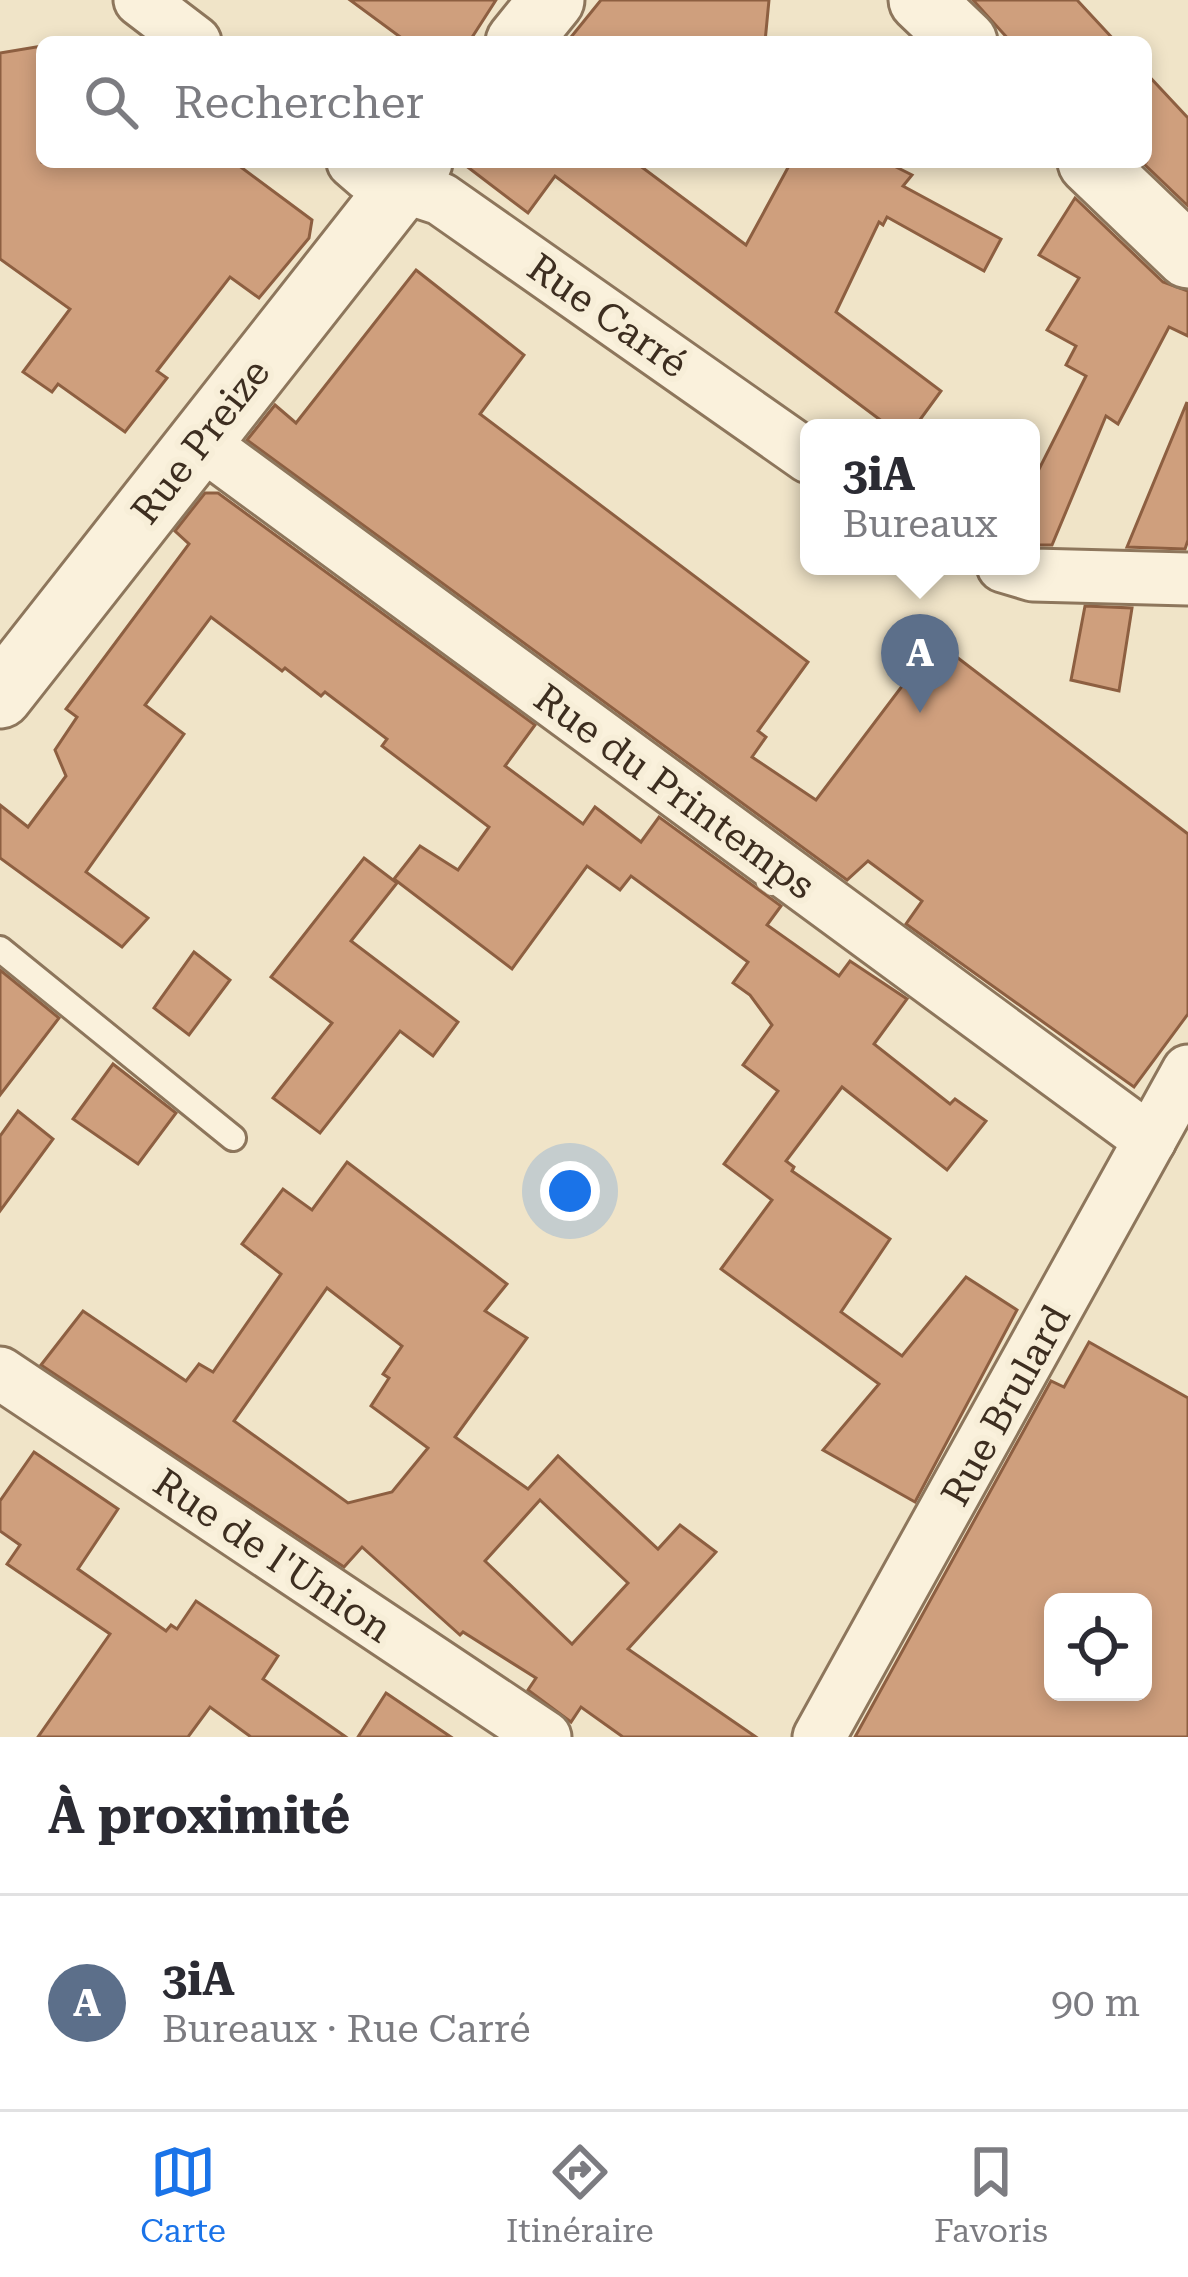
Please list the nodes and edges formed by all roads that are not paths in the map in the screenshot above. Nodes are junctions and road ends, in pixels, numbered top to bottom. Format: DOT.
graph roads {
  1 [pos="140,0"];
  2 [pos="552,0"];
  3 [pos="921,0"];
  4 [pos="187,36"];
  5 [pos="523,36"];
  6 [pos="959,36"];
  7 [pos="1096,168"];
  8 [pos="391,170"];
  9 [pos="1188,256"];
  10 [pos="200,442"];
  11 [pos="800,451"];
  12 [pos="1033,575"];
  13 [pos="1188,579"];
  14 [pos="0,696"];
  15 [pos="0,950"];
  16 [pos="1188,1071"];
  17 [pos="233,1138"];
  18 [pos="1150,1141"];
  19 [pos="0,1373"];
  20 [pos="545,1737"];
  21 [pos="819,1737"];
  1 -- 4 [label="street"];
  2 -- 5 [label="street"];
  3 -- 6 [label="street"];
  7 -- 9 [label="street"];
  8 -- 10 [label="street, Rue Preize"];
  8 -- 11 [label="street, Rue Carré"];
  10 -- 14 [label="street, Rue Preize"];
  10 -- 18 [label="street, Rue du Printemps"];
  12 -- 13 [label="street"];
  15 -- 17 [label="lane"];
  16 -- 18 [label="street, Rue Brulard"];
  18 -- 21 [label="street, Rue Brulard"];
  19 -- 20 [label="street, Rue de l'Union"];
}
